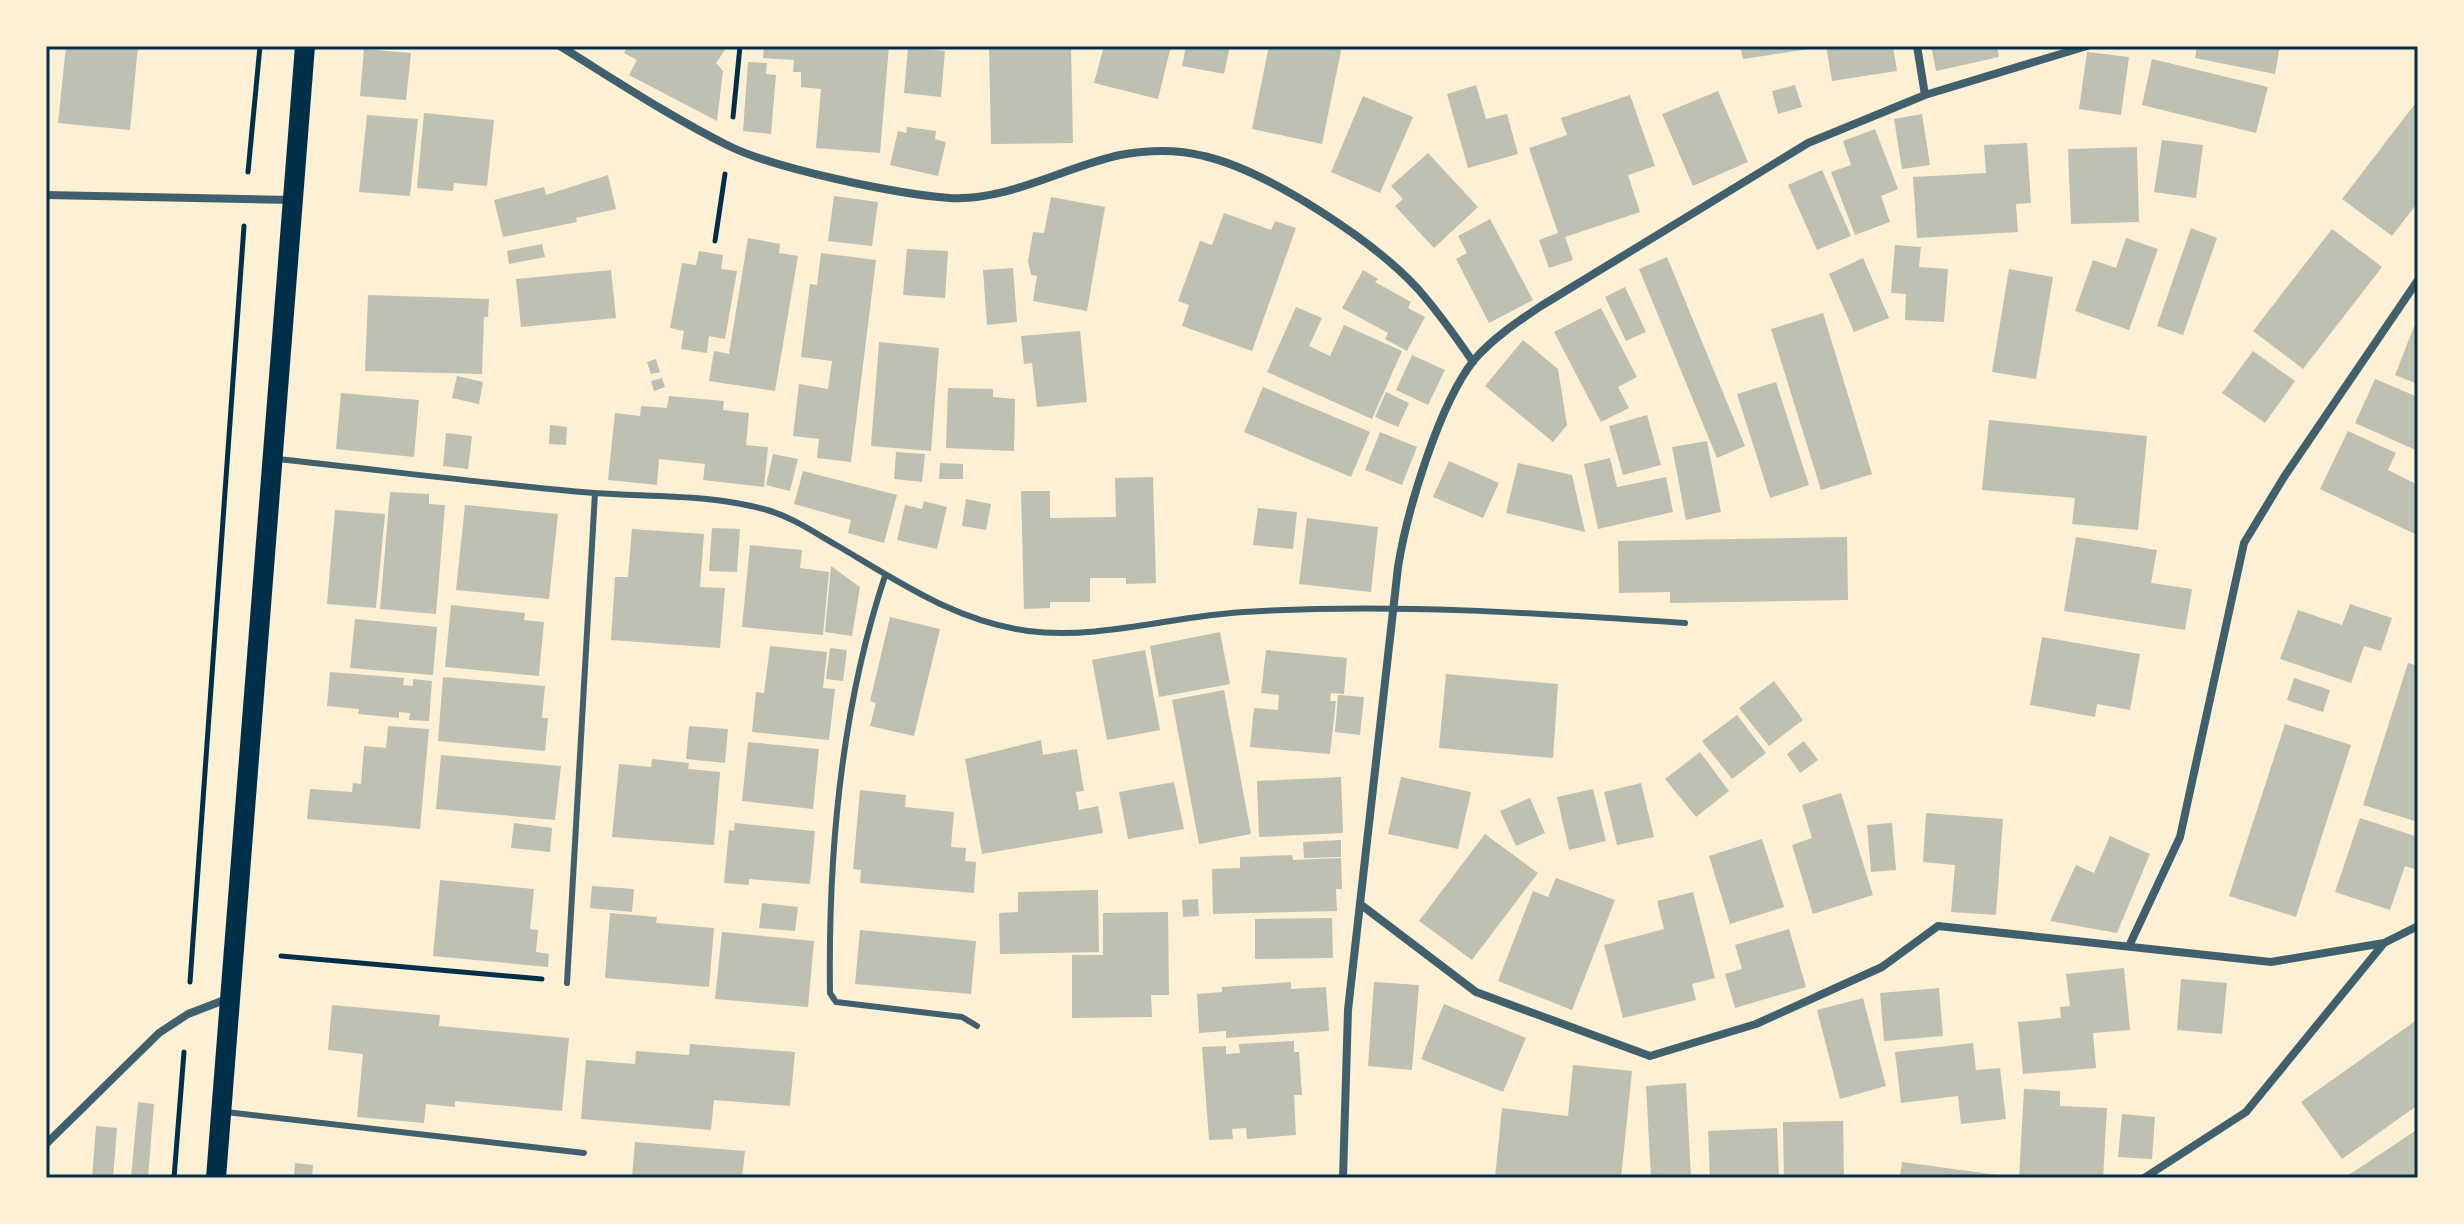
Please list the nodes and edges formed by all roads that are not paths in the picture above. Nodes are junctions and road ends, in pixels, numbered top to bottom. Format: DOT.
graph roads {
  1 [pos="305,46"];
  2 [pos="560,46"];
  3 [pos="1917,46"];
  4 [pos="2087,46"];
  5 [pos="1925,95"];
  6 [pos="46,195"];
  7 [pos="294,200"];
  8 [pos="2418,280"];
  9 [pos="1473,362"];
  10 [pos="273,459"];
  11 [pos="595,493"];
  12 [pos="885,576"];
  13 [pos="1392,611"];
  14 [pos="1685,623"];
  15 [pos="1360,904"];
  16 [pos="2418,926"];
  17 [pos="2384,943"];
  18 [pos="2130,944"];
  19 [pos="567,981"];
  20 [pos="231,997"];
  21 [pos="977,1026"];
  22 [pos="222,1112"];
  23 [pos="46,1144"];
  24 [pos="584,1153"];
  25 [pos="216,1178"];
  26 [pos="1343,1178"];
  27 [pos="2144,1178"];
  1 -- 7 [label="main road"];
  2 -- 9 [label="street"];
  3 -- 5 [label="street"];
  4 -- 5 [label="street"];
  5 -- 9 [label="street"];
  6 -- 7 [label="street"];
  7 -- 10 [label="main road"];
  8 -- 18 [label="street"];
  9 -- 13 [label="street"];
  10 -- 11 [label="lane"];
  10 -- 20 [label="main road"];
  11 -- 12 [label="lane"];
  11 -- 19 [label="lane"];
  12 -- 13 [label="lane"];
  12 -- 21 [label="lane"];
  13 -- 14 [label="lane"];
  13 -- 15 [label="street"];
  15 -- 18 [label="street"];
  15 -- 26 [label="street"];
  16 -- 17 [label="street"];
  17 -- 18 [label="street"];
  17 -- 27 [label="street"];
  20 -- 22 [label="main road"];
  20 -- 23 [label="street"];
  22 -- 24 [label="lane"];
  22 -- 25 [label="main road"];
}
